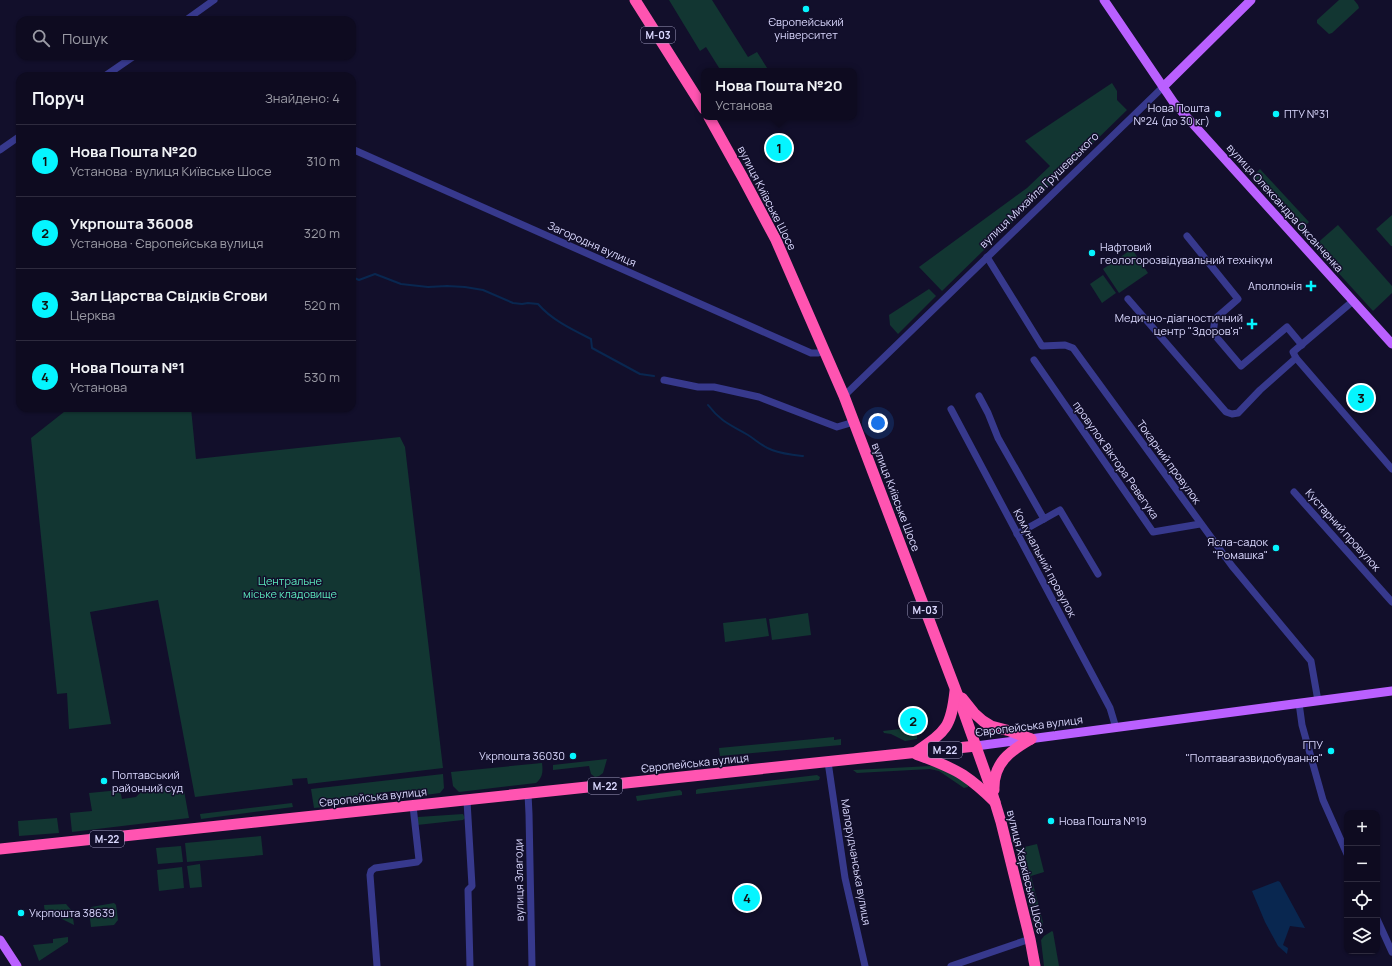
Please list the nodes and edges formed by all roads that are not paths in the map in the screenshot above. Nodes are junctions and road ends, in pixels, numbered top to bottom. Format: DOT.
graph roads {
  1 [pos="214,0"];
  2 [pos="635,0"];
  3 [pos="1104,0"];
  4 [pos="1251,0"];
  5 [pos="192,16"];
  6 [pos="128,60"];
  7 [pos="112,72"];
  8 [pos="1163,87"];
  9 [pos="701,104"];
  10 [pos="711,120"];
  11 [pos="16,139"];
  12 [pos="0,150"];
  13 [pos="356,151"];
  14 [pos="1187,236"];
  15 [pos="987,258"];
  16 [pos="1128,299"];
  17 [pos="1353,301"];
  18 [pos="1392,344"];
  19 [pos="1302,345"];
  20 [pos="825,350"];
  21 [pos="1296,358"];
  22 [pos="1034,360"];
  23 [pos="664,380"];
  24 [pos="844,396"];
  25 [pos="979,396"];
  26 [pos="951,409"];
  27 [pos="854,422"];
  28 [pos="1392,469"];
  29 [pos="1294,492"];
  30 [pos="1044,519"];
  31 [pos="1200,524"];
  32 [pos="1017,534"];
  33 [pos="1098,574"];
  34 [pos="1392,602"];
  35 [pos="955,689"];
  36 [pos="1392,691"];
  37 [pos="1318,701"];
  38 [pos="1300,703"];
  39 [pos="1116,728"];
  40 [pos="1031,739"];
  41 [pos="976,746"];
  42 [pos="914,753"];
  43 [pos="828,762"];
  44 [pos="990,786"];
  45 [pos="528,794"];
  46 [pos="467,801"];
  47 [pos="995,802"];
  48 [pos="413,806"];
  49 [pos="1344,847"];
  50 [pos="0,850"];
  51 [pos="1380,926"];
  52 [pos="1030,938"];
  53 [pos="0,940"];
  54 [pos="1392,952"];
  55 [pos="17,966"];
  56 [pos="377,966"];
  57 [pos="470,966"];
  58 [pos="532,966"];
  59 [pos="864,966"];
  60 [pos="951,966"];
  61 [pos="1035,966"];
  1 -- 5 [label="street"];
  2 -- 9 [label="highway, М-03"];
  3 -- 8 [label="main road, вулиця Олександра Оксанченка"];
  4 -- 8 [label="main road, вулиця Михайла Грушевського"];
  6 -- 7 [label="street"];
  8 -- 15 [label="street, вулиця Михайла Грушевського"];
  8 -- 17 [label="main road, вулиця Олександра Оксанченка"];
  10 -- 20 [label="highway, вулиця Київське Шосе / М-03"];
  11 -- 12 [label="street"];
  13 -- 20 [label="street, Загородня вулиця"];
  14 -- 19 [label="street"];
  15 -- 24 [label="street, вулиця Михайла Грушевського"];
  15 -- 31 [label="street, Токарний провулок"];
  16 -- 21 [label="street"];
  17 -- 18 [label="main road, вулиця Олександра Оксанченка"];
  17 -- 19 [label="street"];
  19 -- 21 [label="street"];
  20 -- 24 [label="highway, вулиця Київське Шосе / М-03"];
  21 -- 28 [label="street"];
  22 -- 31 [label="street, провулок Віктора Ревегука"];
  23 -- 27 [label="street"];
  24 -- 27 [label="highway, вулиця Київське Шосе / М-03"];
  25 -- 30 [label="street"];
  26 -- 32 [label="street, Комунальний провулок"];
  27 -- 35 [label="highway, вулиця Київське Шосе / М-03"];
  29 -- 34 [label="street, Кустарний провулок"];
  30 -- 32 [label="street"];
  30 -- 33 [label="street"];
  31 -- 37 [label="street, Токарний провулок"];
  32 -- 39 [label="street, Комунальний провулок"];
  35 -- 40 [label="highway"];
  35 -- 41 [label="highway, вулиця Київське Шосе / М-03"];
  35 -- 42 [label="highway"];
  36 -- 37 [label="main road, Європейська вулиця"];
  37 -- 38 [label="main road, Європейська вулиця"];
  38 -- 39 [label="main road, Європейська вулиця"];
  38 -- 49 [label="street"];
  39 -- 40 [label="main road, Європейська вулиця"];
  40 -- 41 [label="main road, Європейська вулиця"];
  40 -- 47 [label="highway"];
  41 -- 42 [label="highway, Європейська вулиця / М-22"];
  41 -- 44 [label="highway, вулиця Київське Шосе / М-03"];
  42 -- 43 [label="highway, Європейська вулиця / М-22"];
  42 -- 47 [label="highway"];
  43 -- 45 [label="highway, Європейська вулиця / М-22"];
  43 -- 59 [label="street, Малорудчанська вулиця"];
  44 -- 47 [label="highway, вулиця Харківське Шосе / М-03"];
  45 -- 46 [label="highway, Європейська вулиця / М-22"];
  45 -- 58 [label="street, вулиця Злагоди"];
  46 -- 48 [label="highway, Європейська вулиця / М-22"];
  46 -- 57 [label="street"];
  47 -- 52 [label="highway, вулиця Харківське Шосе / М-03"];
  48 -- 50 [label="highway, Європейська вулиця / М-22"];
  48 -- 56 [label="street"];
  51 -- 54 [label="street"];
  52 -- 60 [label="street"];
  52 -- 61 [label="highway, вулиця Харківське Шосе / М-03"];
  53 -- 55 [label="main road"];
}
